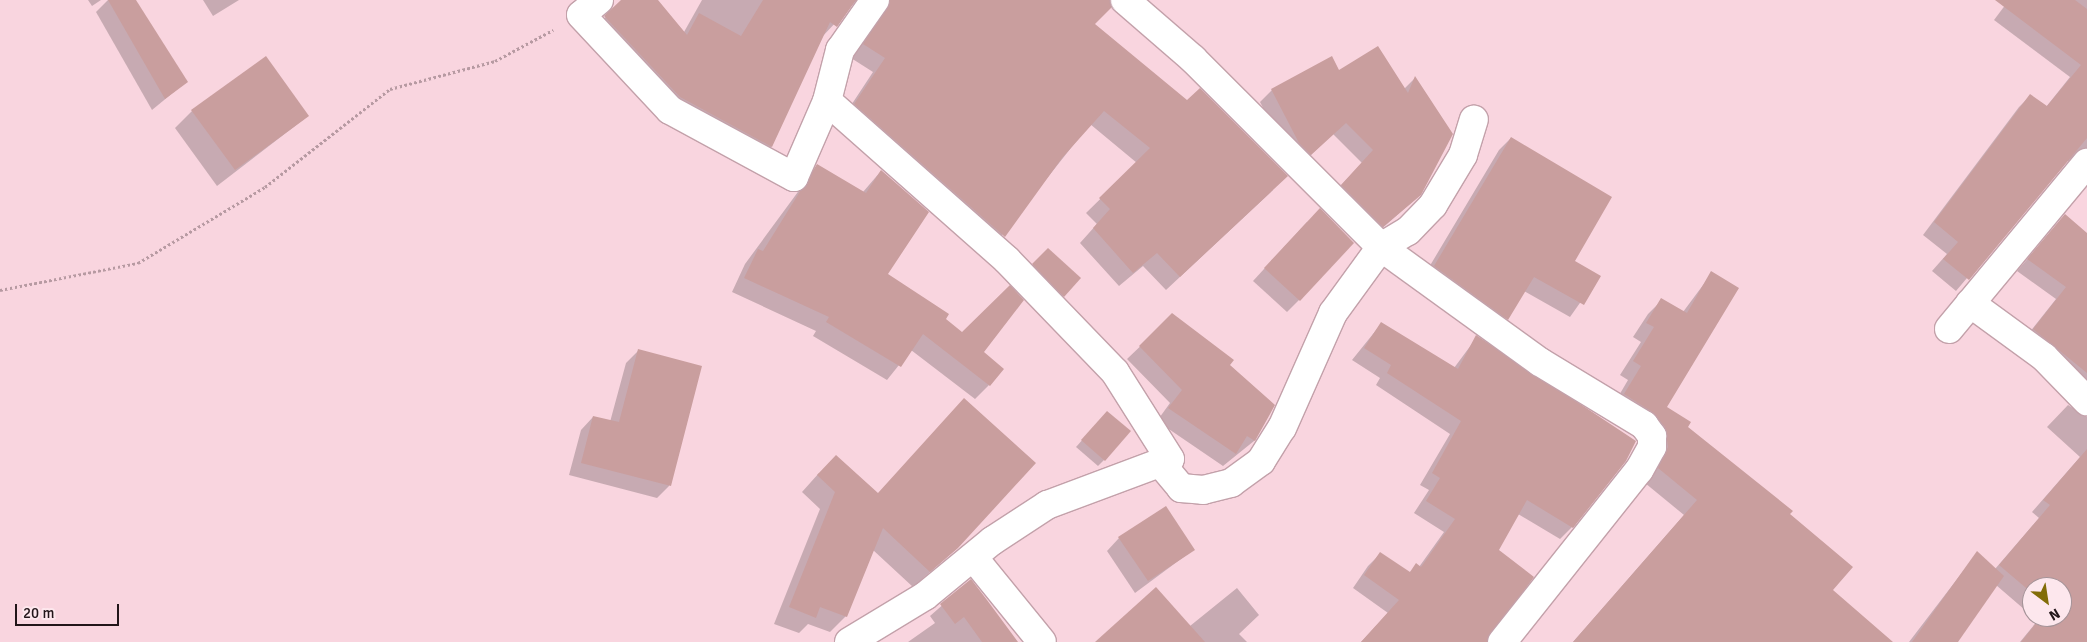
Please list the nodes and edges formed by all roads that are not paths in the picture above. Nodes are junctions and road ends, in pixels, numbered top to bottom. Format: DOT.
graph roads {
  1 [pos="875,0"];
  2 [pos="1125,0"];
  3 [pos="590,8"];
  4 [pos="827,101"];
  5 [pos="1474,120"];
  6 [pos="2087,163"];
  7 [pos="1381,247"];
  8 [pos="1970,303"];
  9 [pos="1949,330"];
  10 [pos="2087,401"];
  11 [pos="1162,465"];
  12 [pos="973,556"];
  13 [pos="849,642"];
  14 [pos="1042,642"];
  15 [pos="1502,642"];
  1 -- 4 [label="street"];
  2 -- 7 [label="street"];
  3 -- 4 [label="street"];
  4 -- 11 [label="street"];
  5 -- 7 [label="street"];
  6 -- 8 [label="street"];
  7 -- 11 [label="street"];
  7 -- 15 [label="street"];
  8 -- 9 [label="street"];
  8 -- 10 [label="street"];
  11 -- 12 [label="street"];
  12 -- 13 [label="street"];
  12 -- 14 [label="street"];
}
